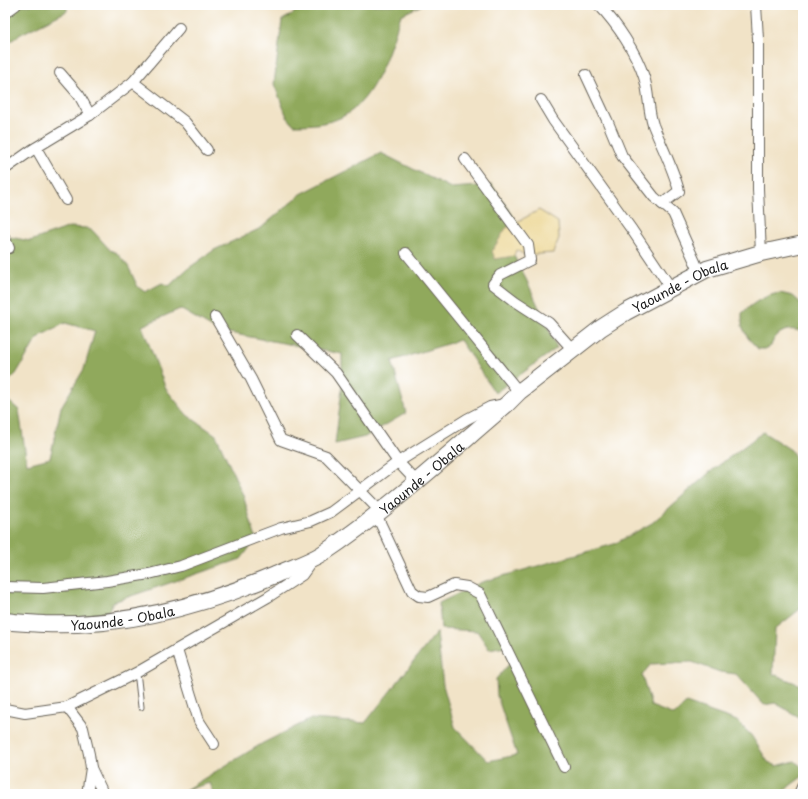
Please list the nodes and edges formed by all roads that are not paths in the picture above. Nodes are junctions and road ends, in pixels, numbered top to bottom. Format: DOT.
graph roads {
  1 [pos="16,5"];
  2 [pos="599,5"];
  3 [pos="756,5"];
  4 [pos="5,13"];
  5 [pos="179,28"];
  6 [pos="60,73"];
  7 [pos="586,75"];
  8 [pos="133,82"];
  9 [pos="541,100"];
  10 [pos="90,115"];
  11 [pos="36,148"];
  12 [pos="207,150"];
  13 [pos="465,158"];
  14 [pos="5,169"];
  15 [pos="66,200"];
  16 [pos="662,204"];
  17 [pos="803,244"];
  18 [pos="406,253"];
  19 [pos="761,253"];
  20 [pos="700,273"];
  21 [pos="671,288"];
  22 [pos="215,317"];
  23 [pos="297,335"];
  24 [pos="573,350"];
  25 [pos="519,392"];
  26 [pos="507,404"];
  27 [pos="398,462"];
  28 [pos="416,481"];
  29 [pos="360,491"];
  30 [pos="378,512"];
  31 [pos="314,558"];
  32 [pos="5,587"];
  33 [pos="5,621"];
  34 [pos="177,650"];
  35 [pos="136,673"];
  36 [pos="67,707"];
  37 [pos="141,707"];
  38 [pos="5,709"];
  39 [pos="214,744"];
  40 [pos="564,767"];
  41 [pos="90,768"];
  42 [pos="803,785"];
  43 [pos="87,794"];
  44 [pos="102,794"];
  45 [pos="799,794"];
  1 -- 4 [label="street"];
  2 -- 16 [label="street"];
  3 -- 19 [label="street"];
  5 -- 8 [label="street"];
  6 -- 10 [label="street"];
  7 -- 16 [label="street"];
  8 -- 10 [label="street"];
  8 -- 12 [label="street"];
  9 -- 21 [label="street"];
  10 -- 11 [label="street"];
  11 -- 14 [label="street"];
  11 -- 15 [label="street"];
  13 -- 24 [label="street"];
  16 -- 20 [label="street"];
  17 -- 19 [label="highway, Yaounde - Obala"];
  18 -- 25 [label="street"];
  19 -- 20 [label="highway, Yaounde - Obala"];
  20 -- 21 [label="highway, Yaounde - Obala"];
  21 -- 24 [label="highway, Yaounde - Obala"];
  22 -- 29 [label="street"];
  23 -- 27 [label="street"];
  24 -- 25 [label="highway, Yaounde - Obala"];
  25 -- 26 [label="highway, Yaounde - Obala"];
  26 -- 27 [label="street"];
  26 -- 28 [label="highway, Yaounde - Obala"];
  27 -- 28 [label="street"];
  27 -- 29 [label="street"];
  28 -- 30 [label="highway, Yaounde - Obala"];
  29 -- 30 [label="street"];
  29 -- 32 [label="street"];
  30 -- 31 [label="highway, Yaounde - Obala"];
  30 -- 40 [label="street"];
  31 -- 33 [label="highway, Yaounde - Obala"];
  31 -- 34 [label="street"];
  34 -- 35 [label="street"];
  34 -- 39 [label="street"];
  35 -- 36 [label="street"];
  35 -- 37 [label="lane"];
  36 -- 38 [label="street"];
  36 -- 41 [label="street"];
  41 -- 43 [label="street"];
  41 -- 44 [label="street"];
  42 -- 45 [label="street"];
}
